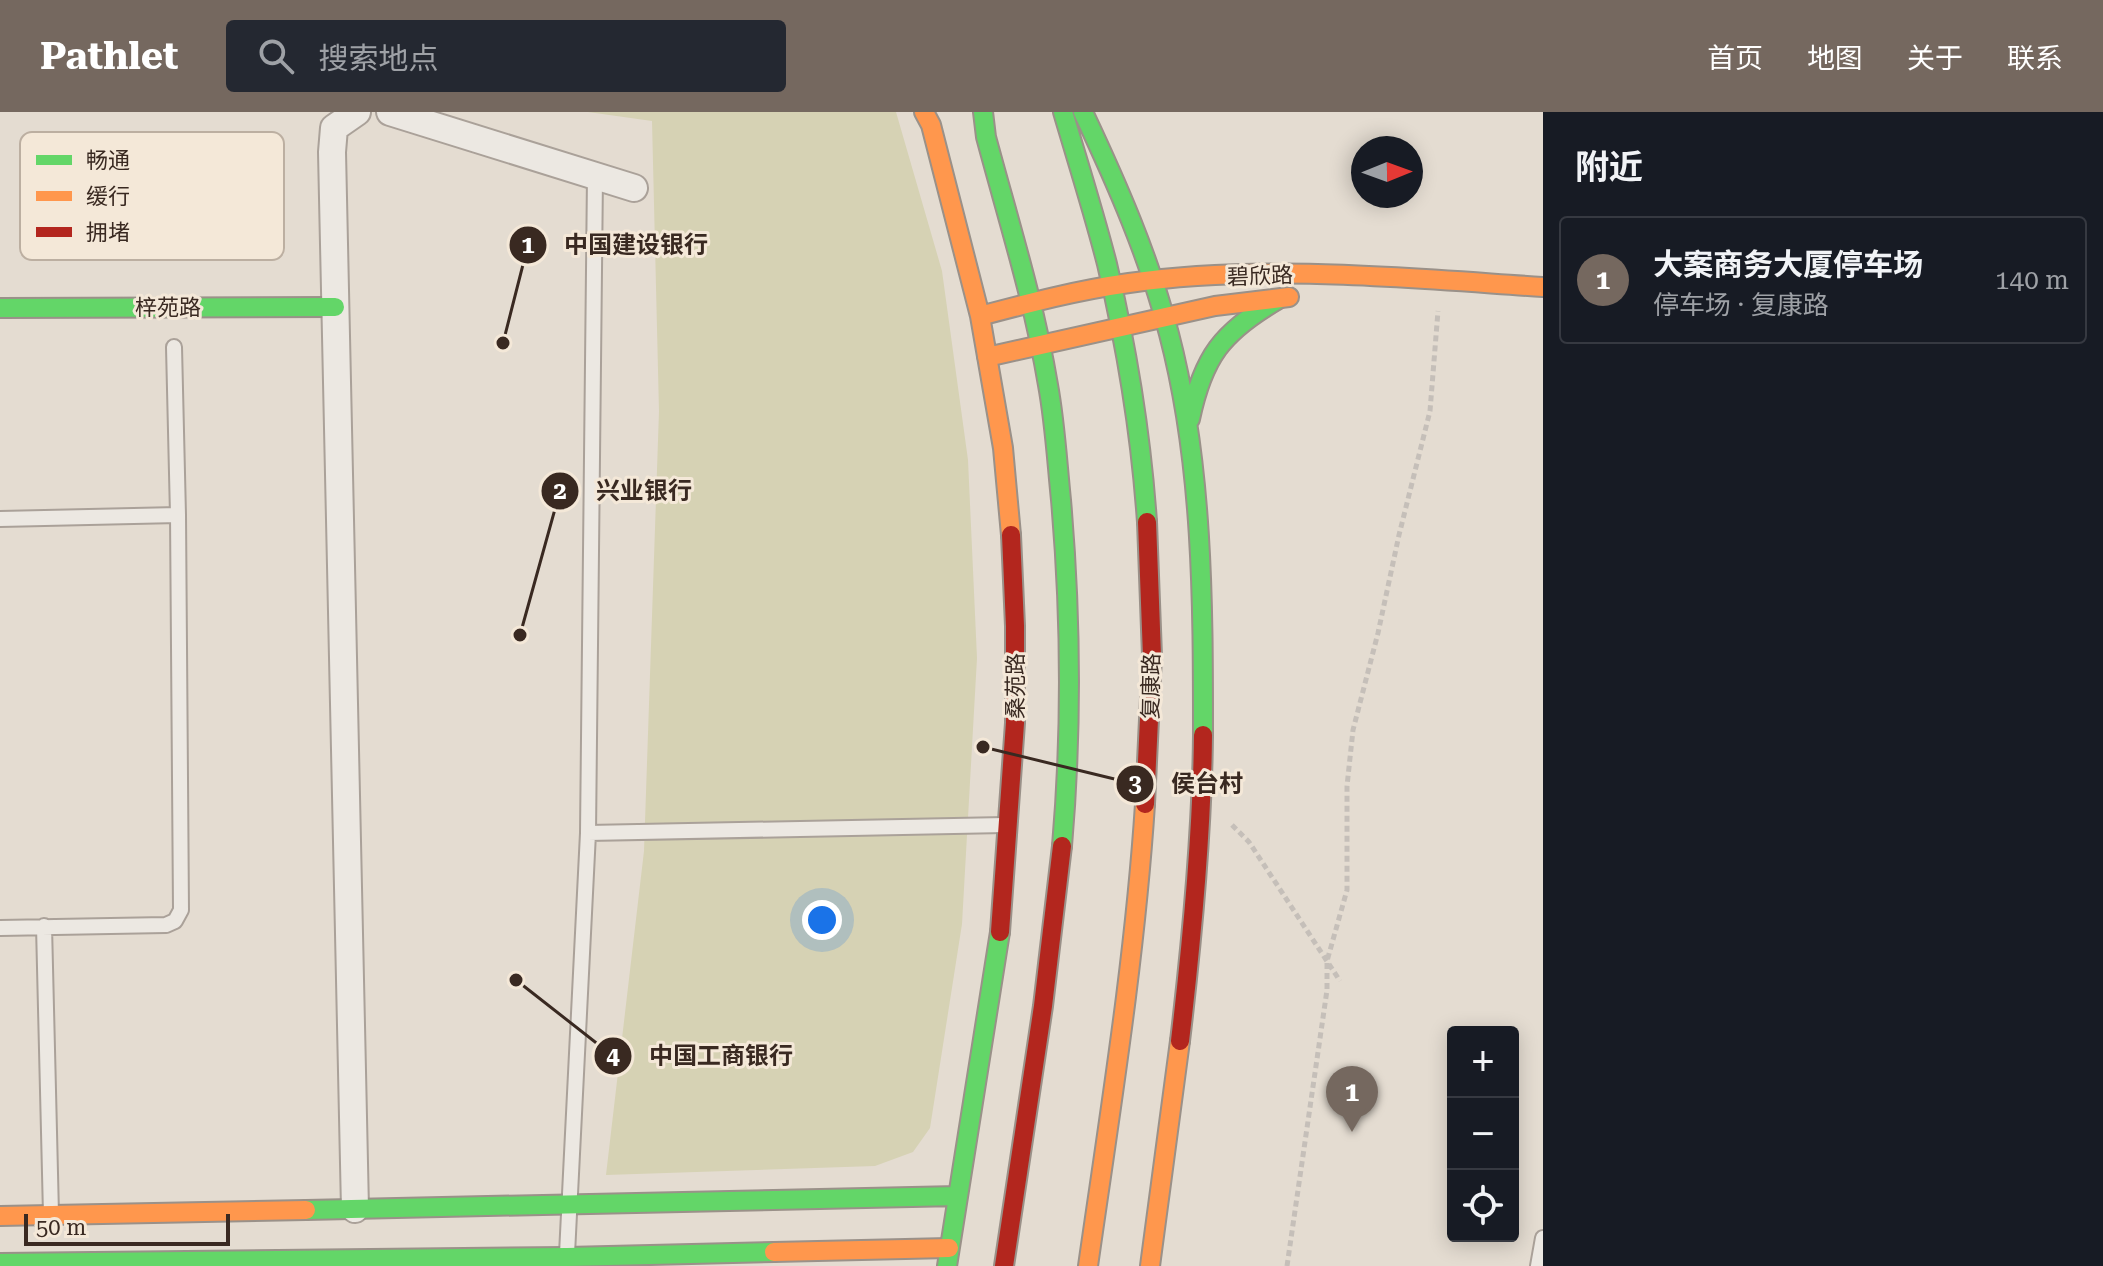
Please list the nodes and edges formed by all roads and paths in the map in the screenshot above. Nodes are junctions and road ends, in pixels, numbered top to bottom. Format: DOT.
graph roads {
  1 [pos="357,112"];
  2 [pos="390,112"];
  3 [pos="924,112"];
  4 [pos="975,112"];
  5 [pos="983,112"];
  6 [pos="1063,112"];
  7 [pos="1083,112"];
  8 [pos="986,137"];
  9 [pos="595,176"];
  10 [pos="634,188"];
  11 [pos="984,197"];
  12 [pos="982,256"];
  13 [pos="1440,280"];
  14 [pos="1112,285"];
  15 [pos="1543,287"];
  16 [pos="80,290"];
  17 [pos="1308,296"];
  18 [pos="1280,298"];
  19 [pos="335,300"];
  20 [pos="1029,303"];
  21 [pos="1138,304"];
  22 [pos="0,308"];
  23 [pos="980,316"];
  24 [pos="1164,318"];
  25 [pos="1094,333"];
  26 [pos="1040,346"];
  27 [pos="174,347"];
  28 [pos="987,357"];
  29 [pos="1048,384"];
  30 [pos="1032,410"];
  31 [pos="1187,430"];
  32 [pos="1018,435"];
  33 [pos="1006,492"];
  34 [pos="178,515"];
  35 [pos="0,519"];
  36 [pos="1009,825"];
  37 [pos="1233,825"];
  38 [pos="588,833"];
  39 [pos="44,926"];
  40 [pos="0,928"];
  41 [pos="1327,961"];
  42 [pos="1340,981"];
  43 [pos="958,1196"];
  44 [pos="569,1205"];
  45 [pos="355,1209"];
  46 [pos="51,1215"];
  47 [pos="0,1216"];
  48 [pos="1543,1238"];
  49 [pos="948,1257"];
  50 [pos="567,1262"];
  51 [pos="0,1263"];
  52 [pos="1004,1266"];
  53 [pos="1088,1266"];
  54 [pos="1150,1266"];
  55 [pos="1287,1266"];
  56 [pos="1538,1266"];
  1 -- 19 [label="street"];
  2 -- 9 [label="street"];
  3 -- 23 [label="main road, 桑苑路"];
  4 -- 8 [label="main road"];
  5 -- 8 [label="main road"];
  6 -- 14 [label="main road, 复康路"];
  7 -- 21 [label="main road"];
  8 -- 11 [label="main road"];
  8 -- 20 [label="main road"];
  9 -- 10 [label="street"];
  9 -- 38 [label="lane"];
  12 -- 23 [label="main road"];
  13 -- 15 [label="main road, 碧欣路"];
  13 -- 21 [label="main road, 碧欣路"];
  13 -- 41 [label="path"];
  14 -- 20 [label="main road, 碧欣路"];
  14 -- 21 [label="main road, 复康路"];
  14 -- 21 [label="main road, 碧欣路"];
  16 -- 19 [label="main road, 梓苑路"];
  17 -- 18 [label="main road, 碧欣路"];
  18 -- 24 [label="main road, 碧欣路"];
  18 -- 31 [label="main road"];
  19 -- 22 [label="main road, 梓苑路"];
  19 -- 45 [label="street"];
  20 -- 23 [label="main road, 碧欣路"];
  20 -- 26 [label="main road"];
  21 -- 24 [label="main road, 碧欣路"];
  21 -- 24 [label="main road"];
  21 -- 25 [label="main road, 碧欣路"];
  21 -- 53 [label="main road, 复康路"];
  23 -- 28 [label="main road, 桑苑路"];
  24 -- 31 [label="main road"];
  25 -- 26 [label="main road, 碧欣路"];
  25 -- 29 [label="main road"];
  26 -- 28 [label="main road, 碧欣路"];
  26 -- 29 [label="main road"];
  27 -- 34 [label="lane"];
  28 -- 33 [label="main road, 桑苑路"];
  29 -- 30 [label="main road"];
  29 -- 52 [label="main road"];
  31 -- 54 [label="main road"];
  32 -- 33 [label="main road"];
  33 -- 36 [label="main road, 桑苑路"];
  34 -- 35 [label="lane"];
  34 -- 39 [label="lane"];
  36 -- 38 [label="lane"];
  36 -- 43 [label="main road, 桑苑路"];
  37 -- 41 [label="path"];
  38 -- 44 [label="lane"];
  39 -- 40 [label="lane"];
  39 -- 46 [label="lane"];
  41 -- 42 [label="path"];
  41 -- 55 [label="path"];
  43 -- 44 [label="main road"];
  43 -- 49 [label="main road, 桑苑路"];
  44 -- 45 [label="main road"];
  44 -- 50 [label="lane"];
  45 -- 46 [label="main road"];
  46 -- 47 [label="main road"];
  48 -- 56 [label="lane"];
  49 -- 50 [label="main road"];
  50 -- 51 [label="main road"];
}
